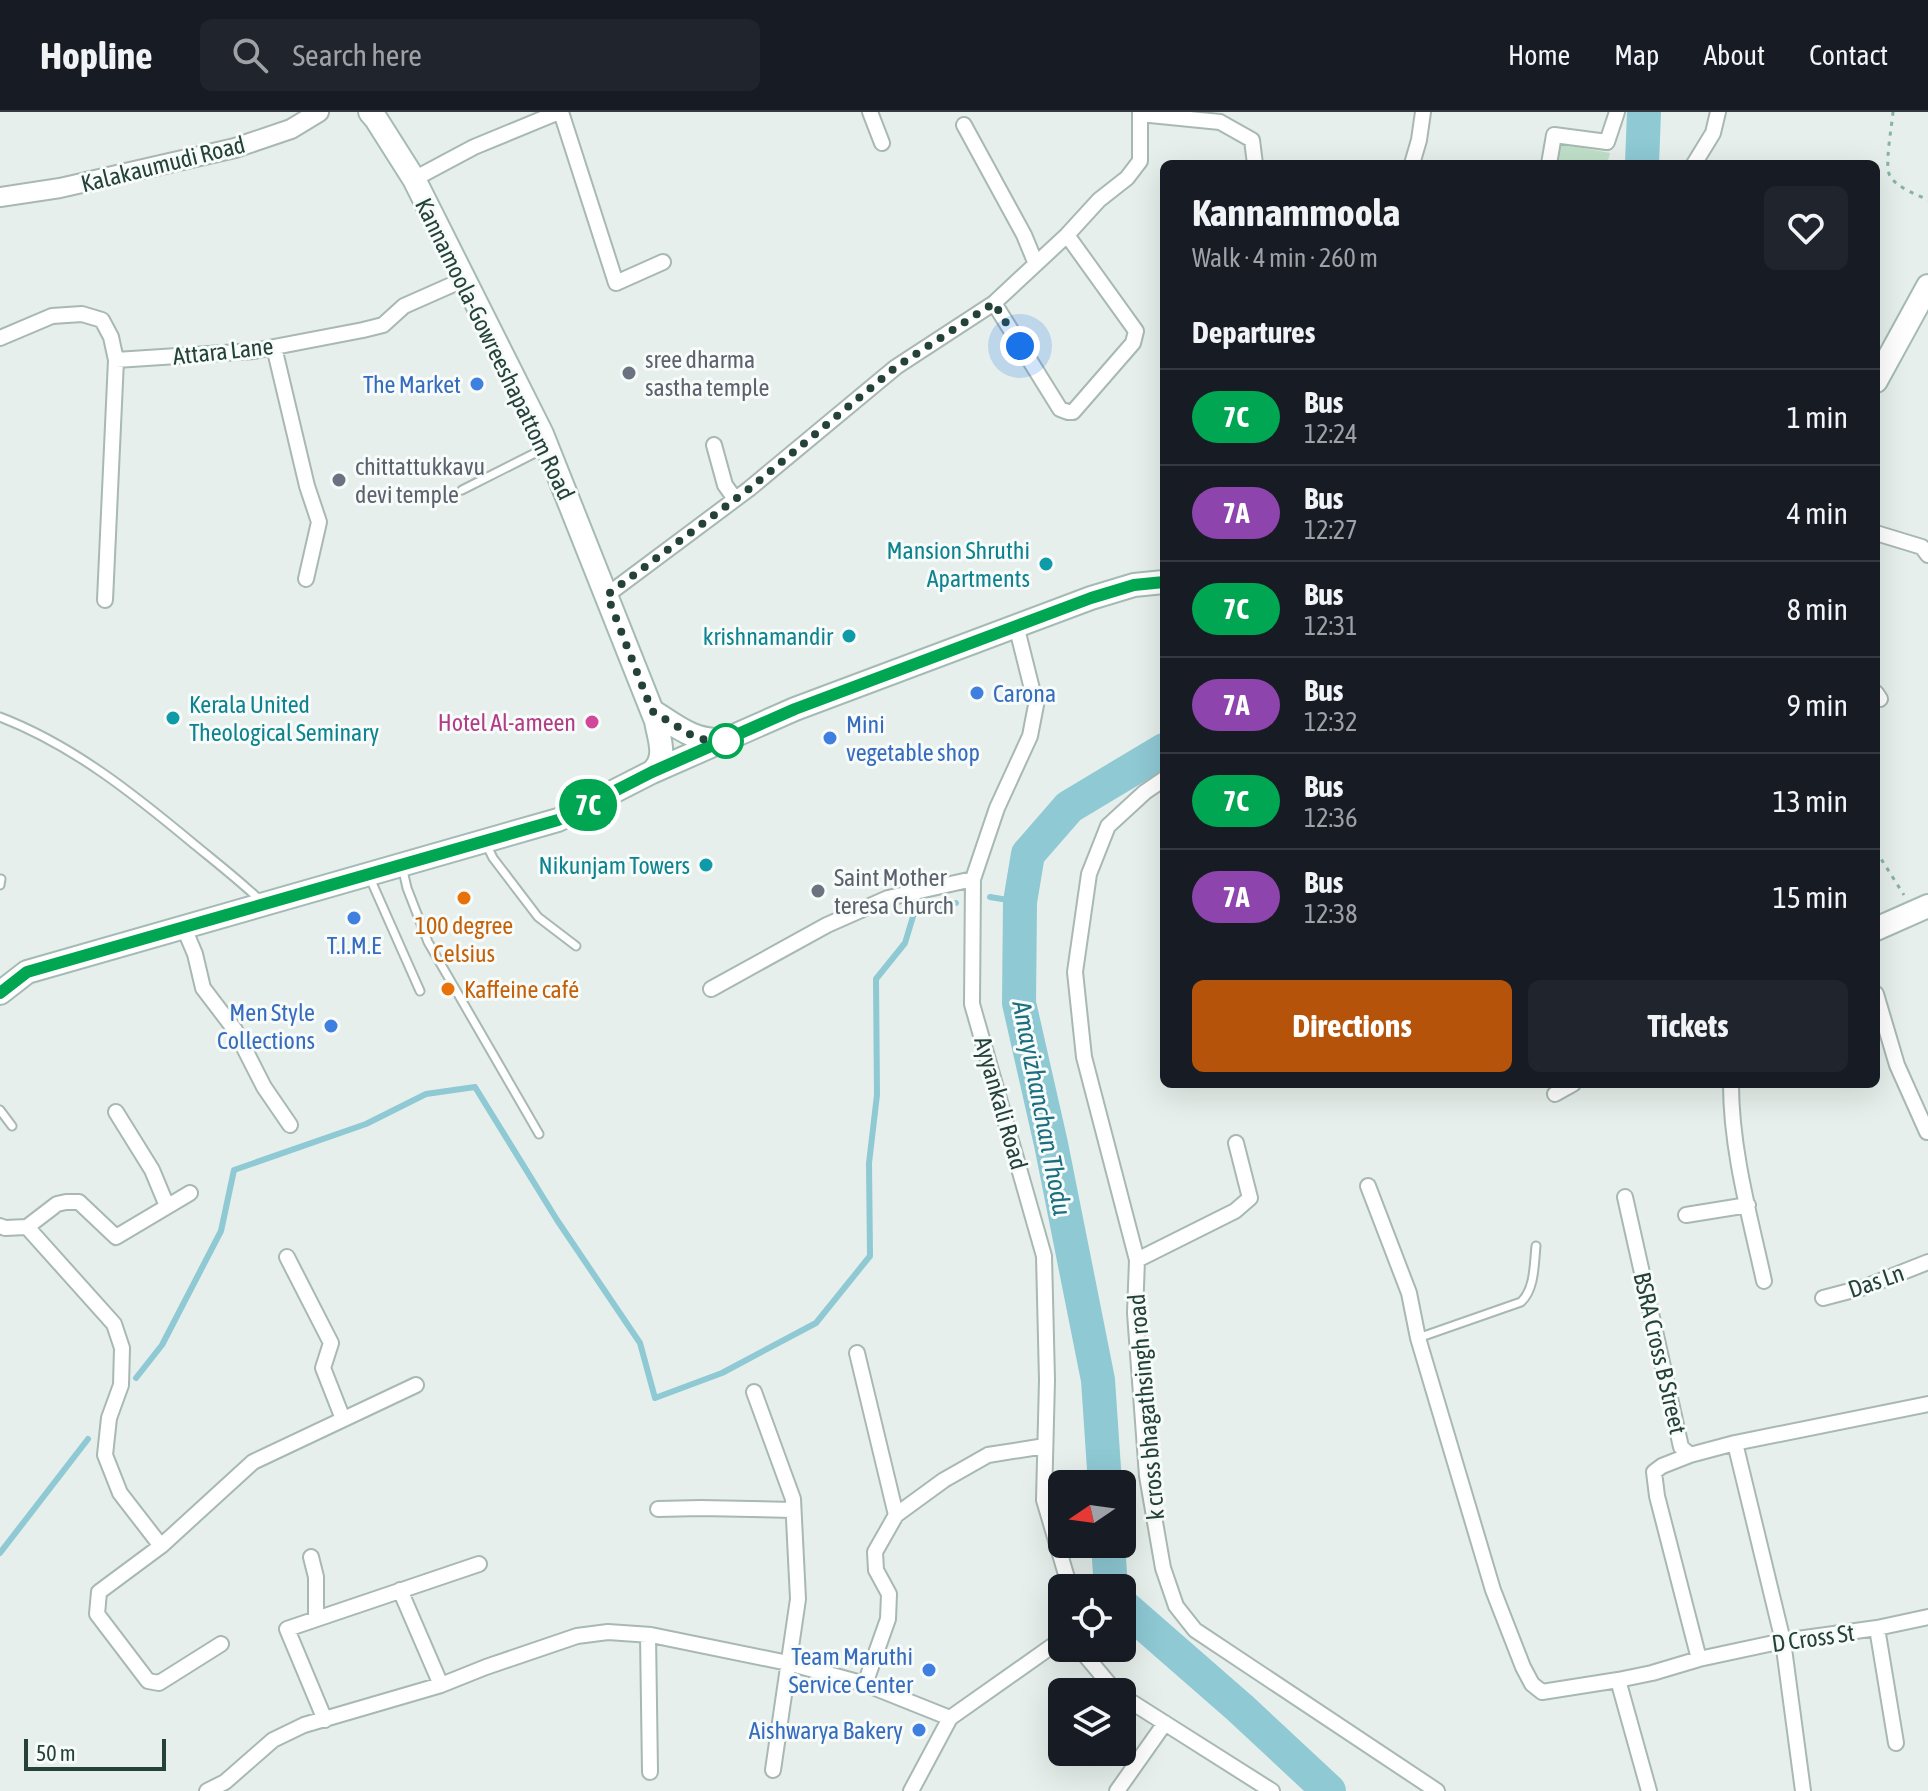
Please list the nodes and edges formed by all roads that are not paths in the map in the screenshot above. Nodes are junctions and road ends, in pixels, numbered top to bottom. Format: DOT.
graph roads {
  1 [pos="319,112"];
  2 [pos="370,112"];
  3 [pos="560,112"];
  4 [pos="870,112"];
  5 [pos="1423,112"];
  6 [pos="1617,112"];
  7 [pos="1718,112"];
  8 [pos="1140,113"];
  9 [pos="964,125"];
  10 [pos="882,143"];
  11 [pos="1254,160"];
  12 [pos="1413,160"];
  13 [pos="1550,160"];
  14 [pos="1696,160"];
  15 [pos="414,179"];
  16 [pos="0,197"];
  17 [pos="1067,235"];
  18 [pos="663,262"];
  19 [pos="1036,264"];
  20 [pos="465,279"];
  21 [pos="1928,286"];
  22 [pos="994,303"];
  23 [pos="0,338"];
  24 [pos="274,347"];
  25 [pos="116,360"];
  26 [pos="1880,374"];
  27 [pos="714,445"];
  28 [pos="547,447"];
  29 [pos="462,490"];
  30 [pos="735,499"];
  31 [pos="1880,534"];
  32 [pos="1928,555"];
  33 [pos="306,579"];
  34 [pos="1160,582"];
  35 [pos="607,595"];
  36 [pos="105,600"];
  37 [pos="1016,625"];
  38 [pos="652,711"];
  39 [pos="0,717"];
  40 [pos="729,740"];
  41 [pos="652,772"];
  42 [pos="1160,782"];
  43 [pos="485,840"];
  44 [pos="402,865"];
  45 [pos="368,874"];
  46 [pos="973,879"];
  47 [pos="265,905"];
  48 [pos="1921,909"];
  49 [pos="1880,927"];
  50 [pos="184,928"];
  51 [pos="576,946"];
  52 [pos="711,989"];
  53 [pos="420,991"];
  54 [pos="0,993"];
  55 [pos="1880,1008"];
  56 [pos="1566,1088"];
  57 [pos="1731,1088"];
  58 [pos="1555,1094"];
  59 [pos="0,1110"];
  60 [pos="116,1112"];
  61 [pos="290,1125"];
  62 [pos="12,1126"];
  63 [pos="1927,1132"];
  64 [pos="539,1134"];
  65 [pos="1236,1143"];
  66 [pos="1368,1186"];
  67 [pos="190,1193"];
  68 [pos="1625,1197"];
  69 [pos="1746,1198"];
  70 [pos="167,1206"];
  71 [pos="1686,1215"];
  72 [pos="0,1226"];
  73 [pos="27,1227"];
  74 [pos="1536,1246"];
  75 [pos="287,1257"];
  76 [pos="1137,1260"];
  77 [pos="1928,1262"];
  78 [pos="1764,1281"];
  79 [pos="1823,1298"];
  80 [pos="1418,1338"];
  81 [pos="857,1353"];
  82 [pos="416,1385"];
  83 [pos="754,1392"];
  84 [pos="1928,1404"];
  85 [pos="343,1419"];
  86 [pos="1735,1443"];
  87 [pos="1045,1446"];
  88 [pos="1690,1455"];
  89 [pos="658,1509"];
  90 [pos="793,1510"];
  91 [pos="896,1515"];
  92 [pos="161,1546"];
  93 [pos="311,1557"];
  94 [pos="479,1564"];
  95 [pos="1066,1574"];
  96 [pos="400,1590"];
  97 [pos="1928,1617"];
  98 [pos="316,1619"];
  99 [pos="1877,1628"];
  100 [pos="648,1635"];
  101 [pos="1783,1641"];
  102 [pos="221,1644"];
  103 [pos="1048,1649"];
  104 [pos="1699,1659"];
  105 [pos="1091,1662"];
  106 [pos="788,1663"];
  107 [pos="1104,1678"];
  108 [pos="1618,1680"];
  109 [pos="865,1684"];
  110 [pos="441,1685"];
  111 [pos="1136,1705"];
  112 [pos="950,1718"];
  113 [pos="325,1720"];
  114 [pos="1165,1723"];
  115 [pos="1896,1743"];
  116 [pos="773,1770"];
  117 [pos="650,1772"];
  118 [pos="226,1786"];
  119 [pos="207,1791"];
  120 [pos="911,1791"];
  121 [pos="1117,1791"];
  122 [pos="1272,1791"];
  123 [pos="1437,1791"];
  124 [pos="1649,1791"];
  125 [pos="1803,1791"];
  1 -- 16 [label="street, Kalakaumudi Road"];
  2 -- 15 [label="main road, Kannamoola-Gowreeshapattom Road"];
  3 -- 15 [label="street"];
  3 -- 18 [label="street"];
  4 -- 10 [label="street"];
  5 -- 12 [label="street"];
  6 -- 13 [label="street"];
  7 -- 14 [label="street"];
  8 -- 11 [label="street"];
  8 -- 17 [label="street"];
  9 -- 19 [label="street"];
  15 -- 20 [label="main road, Kannamoola-Gowreeshapattom Road"];
  17 -- 19 [label="street"];
  17 -- 22 [label="street"];
  19 -- 22 [label="street"];
  20 -- 24 [label="street, Attara Lane"];
  20 -- 28 [label="main road, Kannamoola-Gowreeshapattom Road"];
  21 -- 26 [label="main road"];
  22 -- 30 [label="street"];
  23 -- 25 [label="street"];
  24 -- 25 [label="street, Attara Lane"];
  24 -- 33 [label="street"];
  25 -- 36 [label="street"];
  27 -- 30 [label="street"];
  28 -- 29 [label="lane"];
  28 -- 35 [label="main road, Kannamoola-Gowreeshapattom Road"];
  30 -- 35 [label="street"];
  31 -- 32 [label="street"];
  34 -- 37 [label="main road"];
  35 -- 38 [label="main road, Kannamoola-Gowreeshapattom Road"];
  37 -- 40 [label="main road"];
  37 -- 46 [label="street, Ayyankali Road"];
  38 -- 40 [label="main road"];
  38 -- 41 [label="main road, Kannamoola-Gowreeshapattom Road"];
  39 -- 47 [label="lane"];
  40 -- 41 [label="main road"];
  41 -- 43 [label="main road"];
  42 -- 76 [label="street, k cross bhagathsingh road"];
  43 -- 44 [label="main road"];
  43 -- 51 [label="lane"];
  44 -- 45 [label="main road"];
  44 -- 64 [label="lane"];
  45 -- 47 [label="main road"];
  45 -- 53 [label="lane"];
  46 -- 52 [label="street"];
  46 -- 87 [label="street, Ayyankali Road"];
  47 -- 50 [label="main road"];
  48 -- 49 [label="main road"];
  50 -- 54 [label="main road"];
  50 -- 61 [label="street"];
  55 -- 63 [label="street"];
  56 -- 58 [label="street"];
  57 -- 69 [label="street"];
  59 -- 62 [label="lane"];
  60 -- 70 [label="street"];
  65 -- 76 [label="street"];
  66 -- 80 [label="street, D Cross St"];
  67 -- 70 [label="street"];
  68 -- 88 [label="street, BSRA Cross B Street"];
  69 -- 71 [label="street"];
  69 -- 78 [label="street"];
  70 -- 73 [label="street"];
  72 -- 73 [label="street"];
  73 -- 92 [label="street"];
  74 -- 80 [label="lane"];
  75 -- 85 [label="street"];
  76 -- 123 [label="street, k cross bhagathsingh road"];
  77 -- 79 [label="street, Das Ln"];
  80 -- 108 [label="street, D Cross St"];
  81 -- 91 [label="street"];
  82 -- 85 [label="street"];
  83 -- 90 [label="street"];
  84 -- 86 [label="street, BSRA Cross B Street"];
  85 -- 92 [label="street"];
  86 -- 88 [label="street, BSRA Cross B Street"];
  86 -- 101 [label="street"];
  87 -- 91 [label="street"];
  87 -- 95 [label="street, Ayyankali Road"];
  88 -- 104 [label="street"];
  89 -- 90 [label="street"];
  90 -- 106 [label="street"];
  91 -- 109 [label="street"];
  92 -- 102 [label="street"];
  93 -- 98 [label="street"];
  94 -- 96 [label="street"];
  96 -- 98 [label="street"];
  96 -- 110 [label="street"];
  97 -- 99 [label="street, D Cross St"];
  98 -- 113 [label="street"];
  99 -- 101 [label="street, D Cross St"];
  99 -- 115 [label="street"];
  100 -- 106 [label="street"];
  100 -- 110 [label="street"];
  100 -- 117 [label="street"];
  101 -- 104 [label="street, D Cross St"];
  101 -- 125 [label="street"];
  103 -- 112 [label="street"];
  104 -- 108 [label="street, D Cross St"];
  105 -- 107 [label="street"];
  106 -- 109 [label="street"];
  106 -- 116 [label="street"];
  108 -- 124 [label="street"];
  109 -- 112 [label="street"];
  110 -- 113 [label="street"];
  111 -- 114 [label="street"];
  112 -- 120 [label="street"];
  113 -- 118 [label="street"];
  114 -- 121 [label="street"];
  114 -- 122 [label="street"];
  118 -- 119 [label="street"];
}
